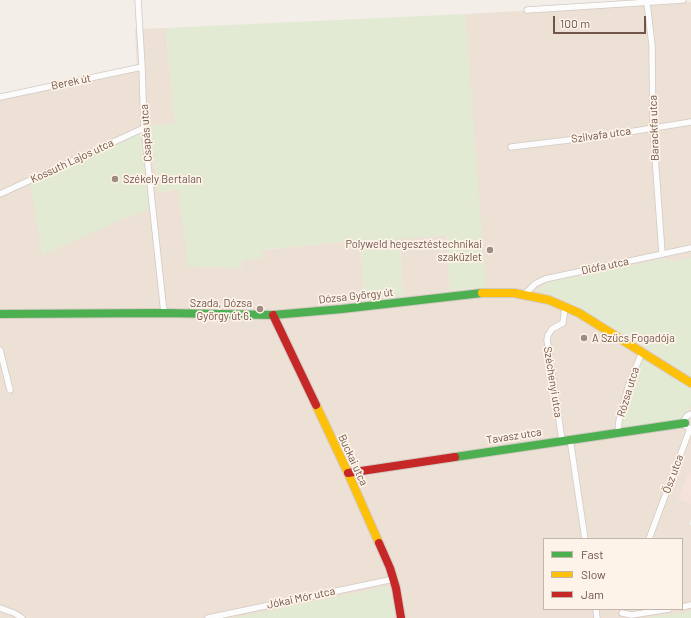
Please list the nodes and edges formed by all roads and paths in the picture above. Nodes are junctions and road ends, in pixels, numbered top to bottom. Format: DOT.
graph roads {
  1 [pos="138,0"];
  2 [pos="683,0"];
  3 [pos="647,3"];
  4 [pos="527,10"];
  5 [pos="142,67"];
  6 [pos="0,97"];
  7 [pos="691,122"];
  8 [pos="144,128"];
  9 [pos="653,128"];
  10 [pos="511,147"];
  11 [pos="0,194"];
  12 [pos="691,248"];
  13 [pos="662,253"];
  14 [pos="525,294"];
  15 [pos="566,307"];
  16 [pos="0,314"];
  17 [pos="164,314"];
  18 [pos="273,315"];
  19 [pos="0,350"];
  20 [pos="642,352"];
  21 [pos="691,383"];
  22 [pos="10,390"];
  23 [pos="691,414"];
  24 [pos="685,423"];
  25 [pos="618,432"];
  26 [pos="566,439"];
  27 [pos="348,473"];
  28 [pos="585,538"];
  29 [pos="649,538"];
  30 [pos="394,579"];
  31 [pos="0,608"];
  32 [pos="662,610"];
  33 [pos="622,613"];
  34 [pos="22,618"];
  35 [pos="208,618"];
  36 [pos="401,618"];
  1 -- 5 [label="street, Csapás utca"];
  2 -- 3 [label="street"];
  3 -- 4 [label="street"];
  3 -- 9 [label="street, Barackfa utca"];
  5 -- 6 [label="street, Berek út"];
  5 -- 8 [label="street, Csapás utca"];
  7 -- 9 [label="street, Szilvafa utca"];
  8 -- 11 [label="street, Kossuth Lajos utca"];
  8 -- 17 [label="street, Csapás utca"];
  9 -- 10 [label="street, Szilvafa utca"];
  9 -- 13 [label="street, Barackfa utca"];
  12 -- 13 [label="street, Diófa utca"];
  13 -- 14 [label="street, Diófa utca"];
  14 -- 15 [label="main road, Dózsa György út"];
  14 -- 18 [label="main road, Dózsa György út"];
  15 -- 20 [label="main road, Dózsa György út"];
  15 -- 26 [label="street, Széchenyi utca"];
  16 -- 17 [label="main road, Dózsa György út"];
  17 -- 18 [label="main road, Dózsa György út"];
  18 -- 27 [label="main road, Buckai utca"];
  19 -- 22 [label="street"];
  20 -- 21 [label="main road, Dózsa György út"];
  20 -- 25 [label="street, Rózsa utca"];
  23 -- 24 [label="street"];
  24 -- 25 [label="main road, Tavasz utca"];
  24 -- 29 [label="street, Ősz utca"];
  25 -- 26 [label="main road, Tavasz utca"];
  26 -- 27 [label="main road, Tavasz utca"];
  26 -- 28 [label="street"];
  27 -- 30 [label="main road, Buckai utca"];
  30 -- 35 [label="street, Jókai Mór utca"];
  30 -- 36 [label="main road, Buckai utca"];
  31 -- 34 [label="street"];
  32 -- 33 [label="street"];
}
